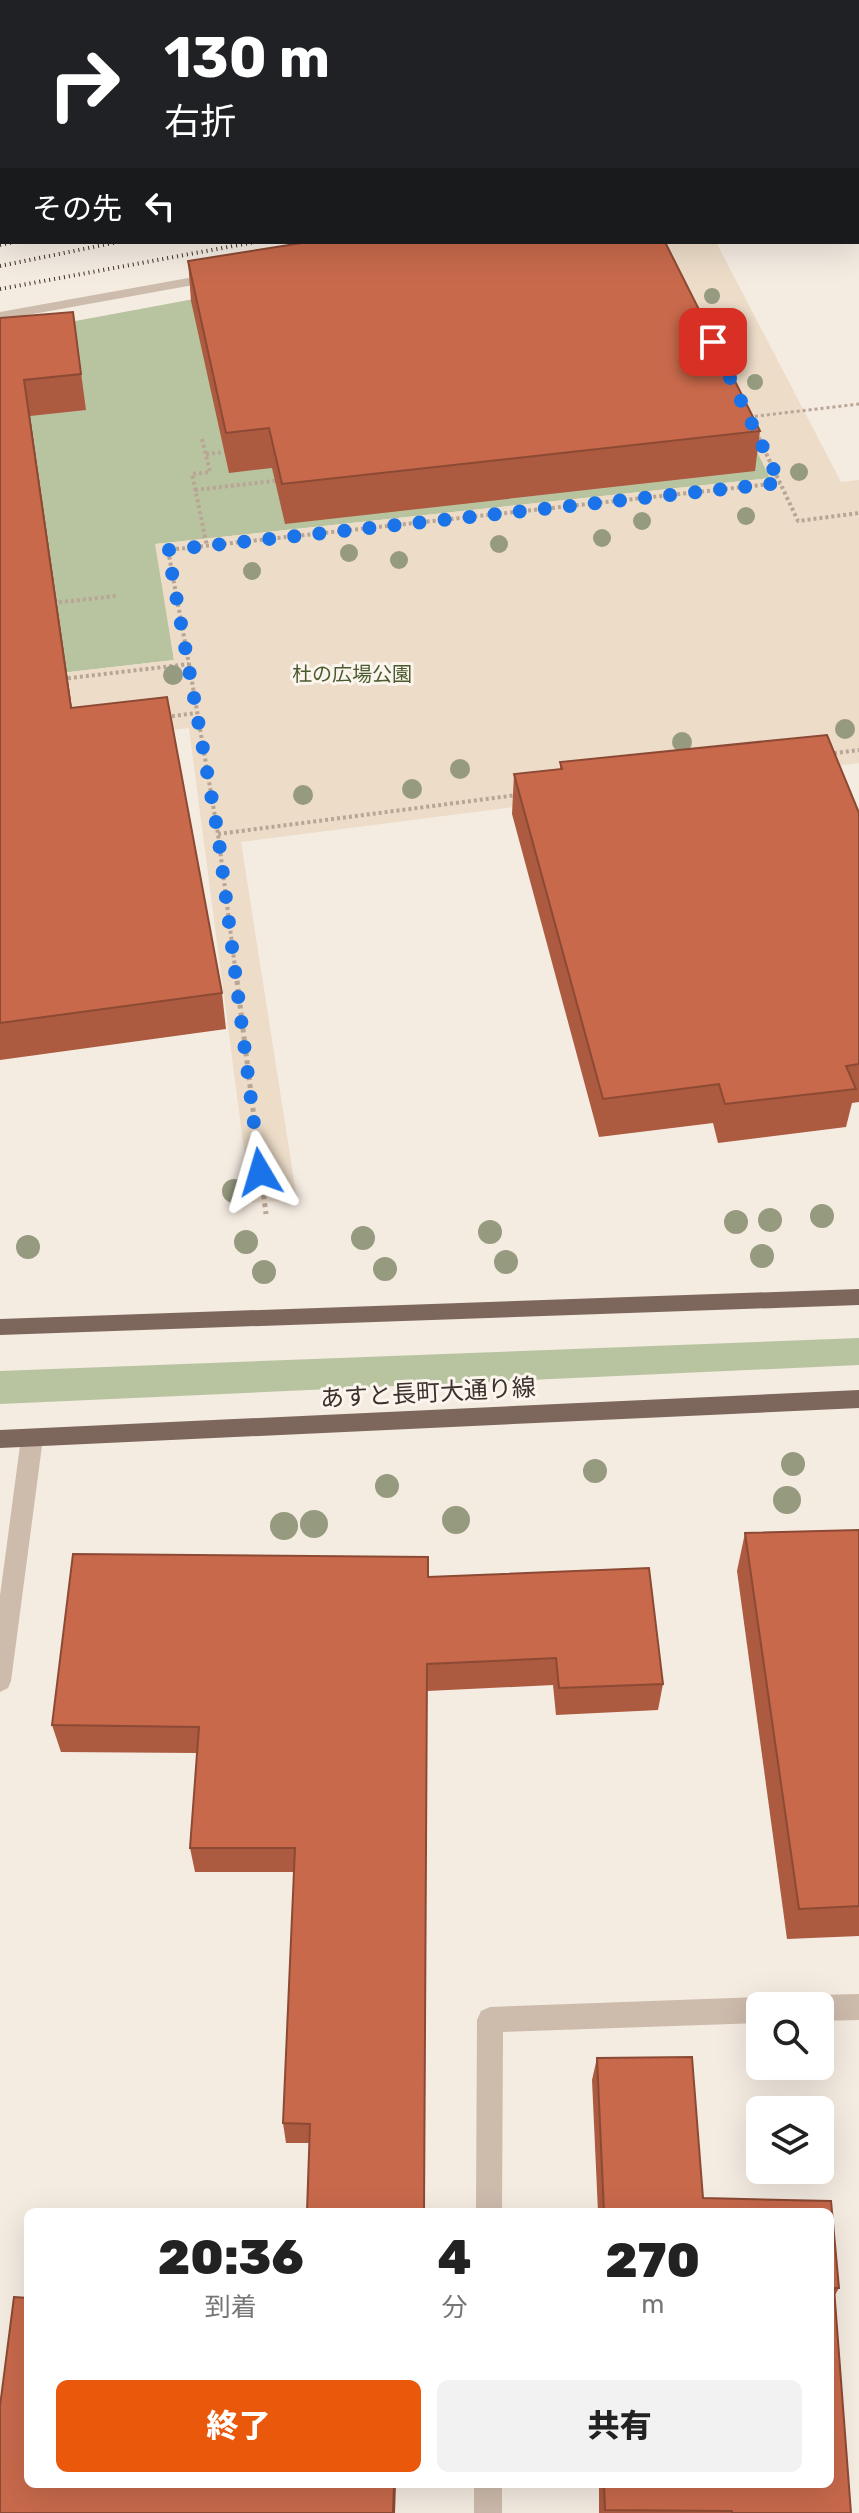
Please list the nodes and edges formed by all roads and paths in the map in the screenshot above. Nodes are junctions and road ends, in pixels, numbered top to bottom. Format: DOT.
graph roads {
  1 [pos="226,275"];
  2 [pos="0,316"];
  3 [pos="859,404"];
  4 [pos="202,439"];
  5 [pos="225,452"];
  6 [pos="206,454"];
  7 [pos="290,479"];
  8 [pos="780,483"];
  9 [pos="195,490"];
  10 [pos="859,513"];
  11 [pos="207,546"];
  12 [pos="116,596"];
  13 [pos="42,604"];
  14 [pos="189,664"];
  15 [pos="47,681"];
  16 [pos="196,713"];
  17 [pos="151,718"];
  18 [pos="859,750"];
  19 [pos="828,754"];
  20 [pos="531,793"];
  21 [pos="218,834"];
  22 [pos="266,1214"];
  23 [pos="859,1297"];
  24 [pos="0,1327"];
  25 [pos="859,1399"];
  26 [pos="32,1438"];
  27 [pos="0,1439"];
  28 [pos="0,1681"];
  29 [pos="859,2007"];
  30 [pos="834,2008"];
  31 [pos="746,2011"];
  32 [pos="489,2208"];
  33 [pos="488,2488"];
  34 [pos="488,2513"];
  1 -- 2 [label="street"];
  3 -- 8 [label="path"];
  4 -- 6 [label="path"];
  5 -- 6 [label="path"];
  6 -- 9 [label="path"];
  7 -- 9 [label="path"];
  8 -- 10 [label="path"];
  8 -- 11 [label="path"];
  9 -- 11 [label="path"];
  11 -- 14 [label="path"];
  12 -- 13 [label="path"];
  14 -- 15 [label="path"];
  14 -- 16 [label="path"];
  16 -- 17 [label="path"];
  16 -- 21 [label="path"];
  18 -- 19 [label="path"];
  20 -- 21 [label="path"];
  21 -- 22 [label="path"];
  23 -- 24 [label="main road"];
  25 -- 26 [label="main road, あすと長町大通り線"];
  26 -- 27 [label="main road, あすと長町大通り線"];
  26 -- 28 [label="street"];
  29 -- 30 [label="street"];
  31 -- 32 [label="street"];
  33 -- 34 [label="street"];
}
